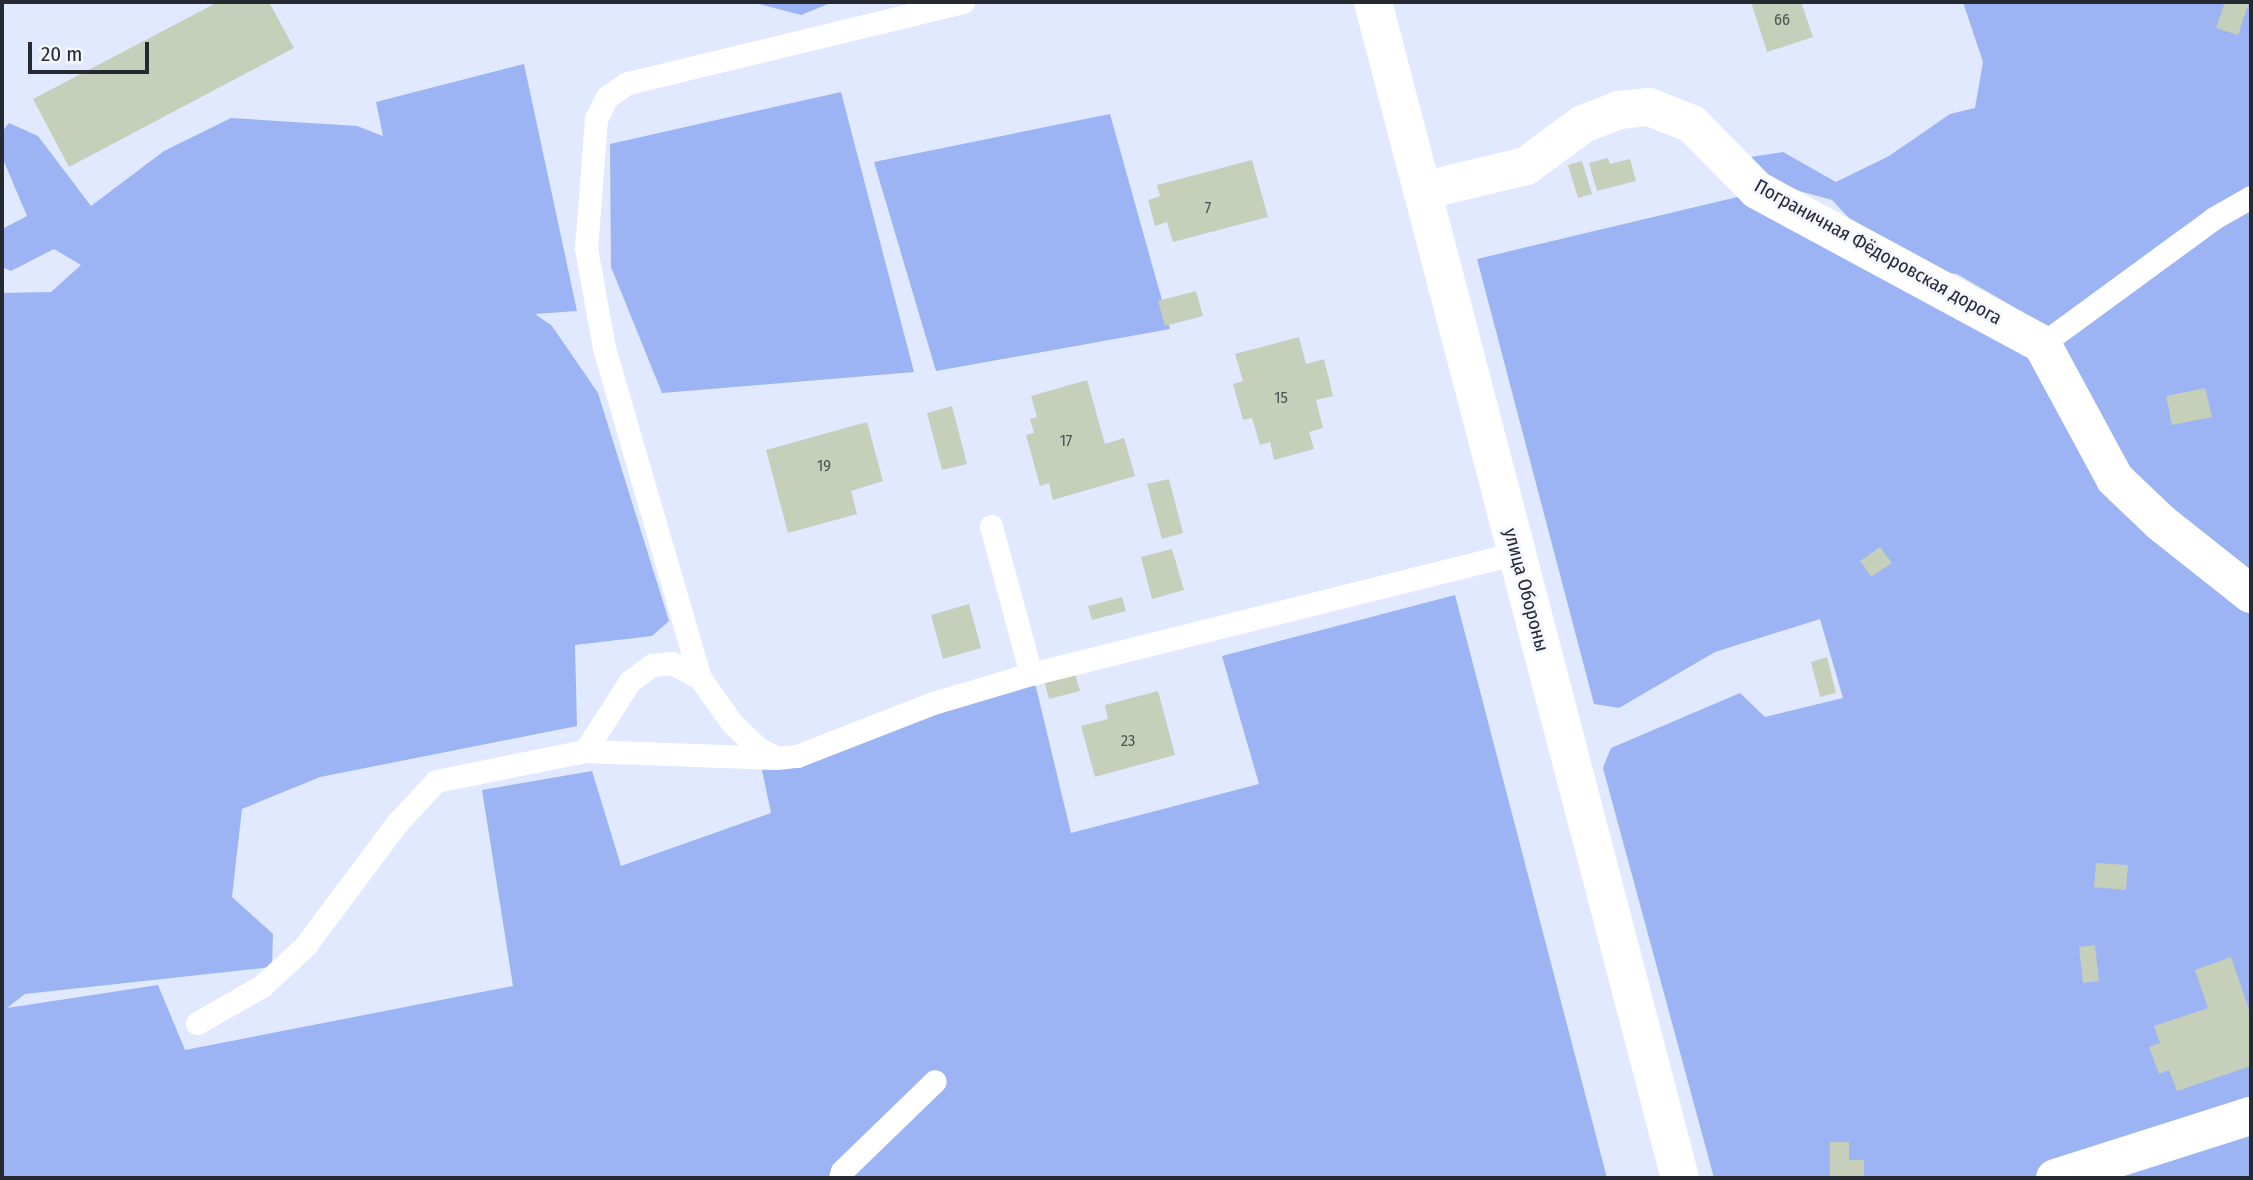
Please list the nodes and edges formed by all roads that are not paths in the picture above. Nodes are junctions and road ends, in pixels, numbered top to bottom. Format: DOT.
graph roads {
  1 [pos="963,2"];
  2 [pos="1373,2"];
  3 [pos="1422,191"];
  4 [pos="2251,197"];
  5 [pos="2042,344"];
  6 [pos="990,526"];
  7 [pos="1517,553"];
  8 [pos="2251,594"];
  9 [pos="1031,674"];
  10 [pos="700,678"];
  11 [pos="585,751"];
  12 [pos="777,758"];
  13 [pos="197,1023"];
  14 [pos="935,1081"];
  15 [pos="2251,1116"];
  16 [pos="840,1178"];
  17 [pos="1681,1178"];
  18 [pos="2055,1178"];
  1 -- 10 [label="lane"];
  2 -- 3 [label="street, улица Обороны"];
  3 -- 5 [label="street, Пограничная Фёдоровская дорога"];
  3 -- 7 [label="street, улица Обороны"];
  4 -- 5 [label="lane"];
  5 -- 8 [label="street"];
  6 -- 9 [label="lane"];
  7 -- 9 [label="lane"];
  7 -- 17 [label="street, улица Обороны"];
  9 -- 12 [label="lane"];
  10 -- 11 [label="lane"];
  10 -- 12 [label="lane"];
  11 -- 12 [label="lane"];
  11 -- 13 [label="lane"];
  14 -- 16 [label="lane"];
  15 -- 18 [label="street"];
}
